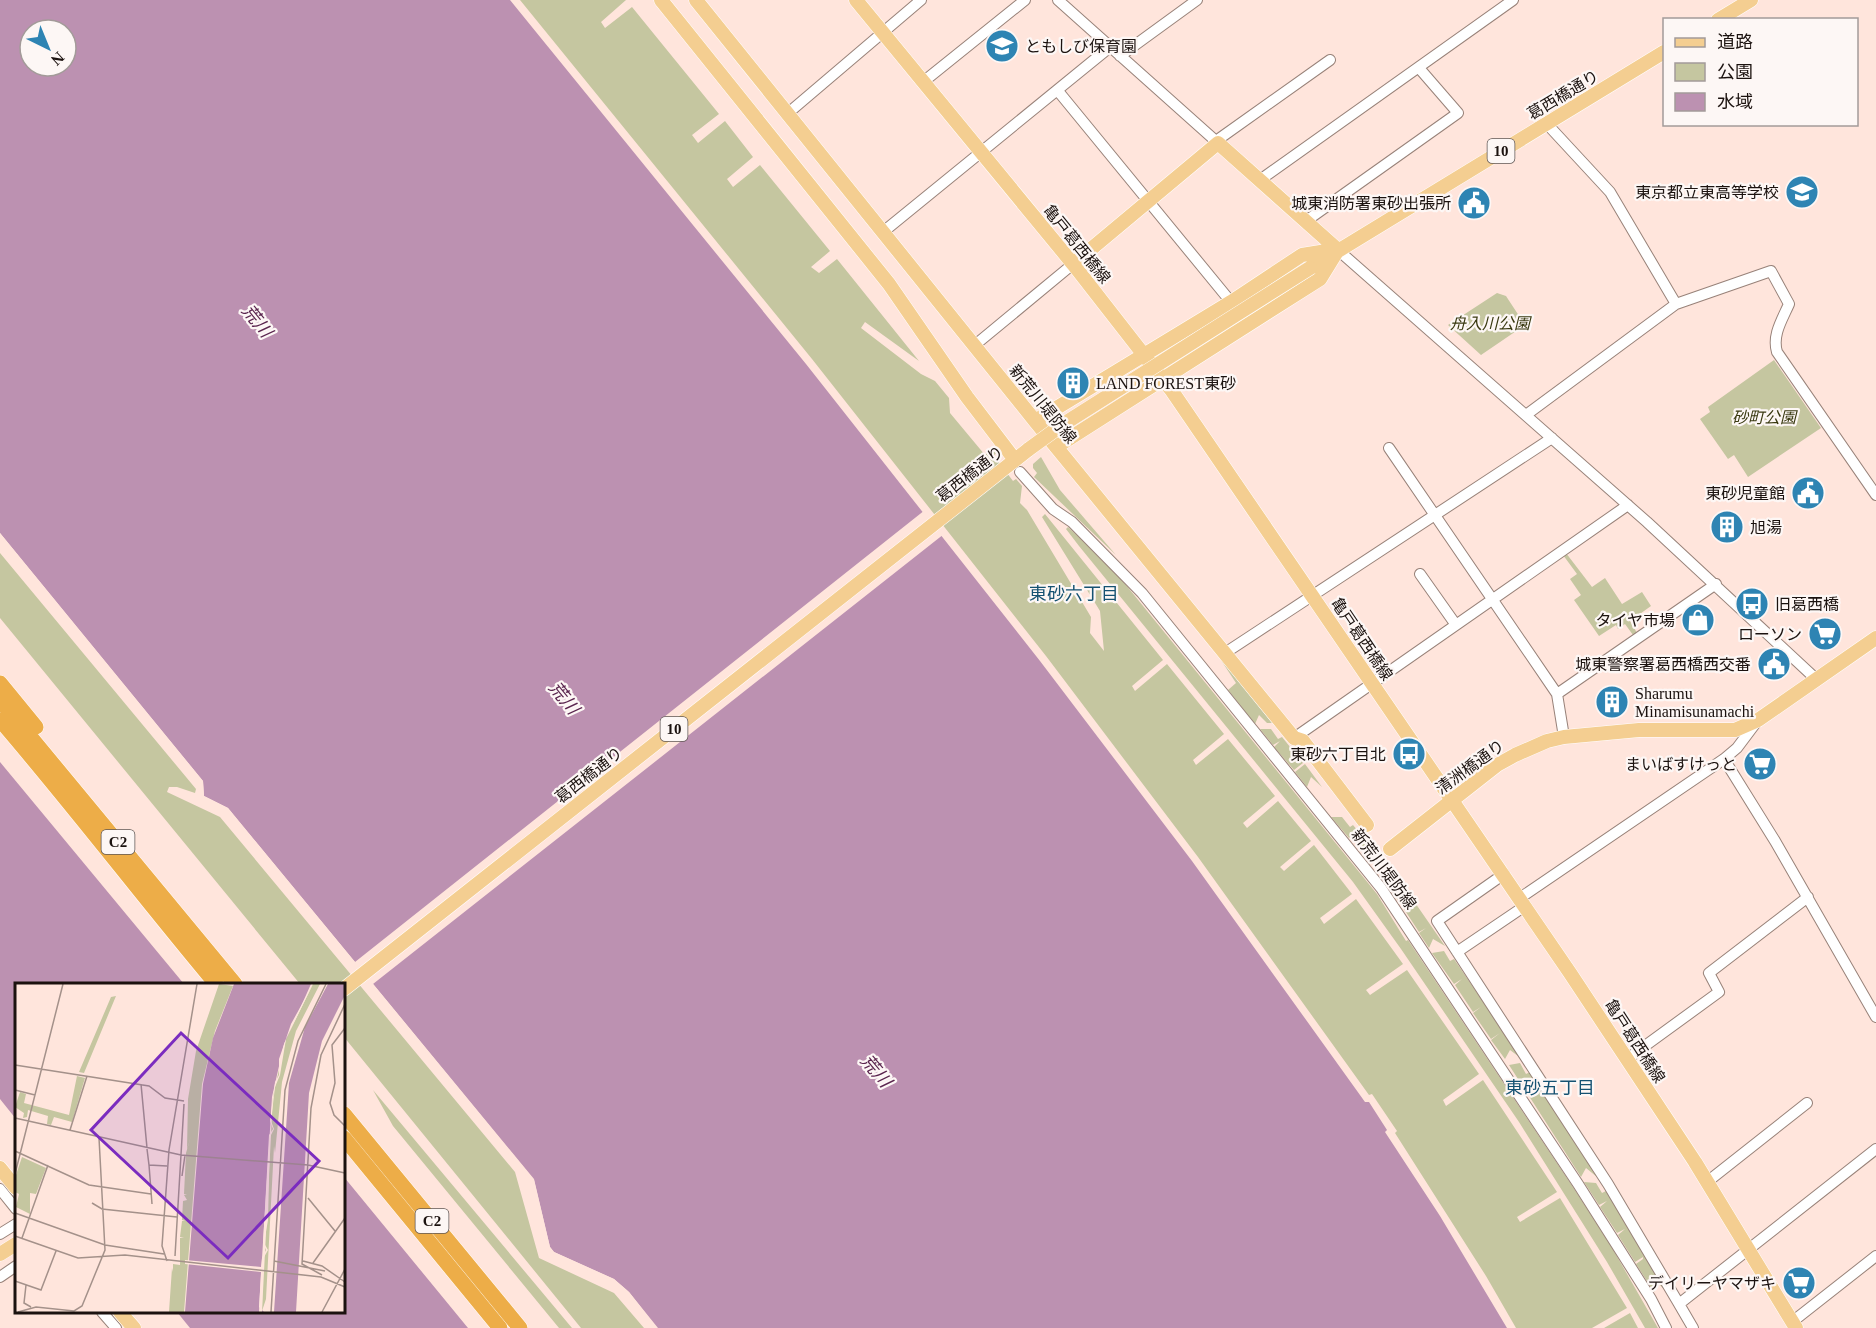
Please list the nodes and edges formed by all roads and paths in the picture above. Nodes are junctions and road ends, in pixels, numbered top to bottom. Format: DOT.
graph roads {
  1 [pos="660,0"];
  2 [pos="696,0"];
  3 [pos="856,0"];
  4 [pos="921,0"];
  5 [pos="1025,0"];
  6 [pos="1058,0"];
  7 [pos="1197,0"];
  8 [pos="1513,0"];
  9 [pos="1751,0"];
  10 [pos="1722,18"];
  11 [pos="883,32"];
  12 [pos="1110,46"];
  13 [pos="1663,53"];
  14 [pos="1120,56"];
  15 [pos="1330,60"];
  16 [pos="1419,68"];
  17 [pos="923,82"];
  18 [pos="1058,91"];
  19 [pos="788,114"];
  20 [pos="1547,124"];
  21 [pos="1217,142"];
  22 [pos="981,152"];
  23 [pos="1260,180"];
  24 [pos="1148,201"];
  25 [pos="1306,221"];
  26 [pos="883,232"];
  27 [pos="1338,250"];
  28 [pos="1072,264"];
  29 [pos="1231,302"];
  30 [pos="1677,304"];
  31 [pos="975,345"];
  32 [pos="1143,354"];
  33 [pos="1163,380"];
  34 [pos="1526,415"];
  35 [pos="1035,421"];
  36 [pos="1552,438"];
  37 [pos="1056,447"];
  38 [pos="1389,448"];
  39 [pos="1013,467"];
  40 [pos="1876,495"];
  41 [pos="1628,505"];
  42 [pos="1435,516"];
  43 [pos="1420,573"];
  44 [pos="1716,584"];
  45 [pos="1313,595"];
  46 [pos="1492,599"];
  47 [pos="1456,625"];
  48 [pos="1876,638"];
  49 [pos="1224,653"];
  50 [pos="1816,679"];
  51 [pos="0,682"];
  52 [pos="1372,683"];
  53 [pos="1557,694"];
  54 [pos="0,700"];
  55 [pos="0,720"];
  56 [pos="1758,720"];
  57 [pos="0,732"];
  58 [pos="1564,737"];
  59 [pos="1294,738"];
  60 [pos="1724,759"];
  61 [pos="58,788"];
  62 [pos="1453,800"];
  63 [pos="87,804"];
  64 [pos="1367,825"];
  65 [pos="1390,849"];
  66 [pos="1503,874"];
  67 [pos="1808,897"];
  68 [pos="1523,902"];
  69 [pos="1457,952"];
  70 [pos="215,983"];
  71 [pos="234,983"];
  72 [pos="345,988"];
  73 [pos="1876,1017"];
  74 [pos="1628,1059"];
  75 [pos="1807,1103"];
  76 [pos="345,1115"];
  77 [pos="345,1139"];
  78 [pos="1876,1149"];
  79 [pos="0,1168"];
  80 [pos="1707,1182"];
  81 [pos="15,1187"];
  82 [pos="0,1190"];
  83 [pos="15,1208"];
  84 [pos="15,1225"];
  85 [pos="0,1234"];
  86 [pos="15,1245"];
  87 [pos="1749,1250"];
  88 [pos="0,1254"];
  89 [pos="1876,1256"];
  90 [pos="15,1267"];
  91 [pos="0,1277"];
  92 [pos="1679,1304"];
  93 [pos="104,1313"];
  94 [pos="122,1313"];
  95 [pos="1794,1325"];
  96 [pos="116,1328"];
  97 [pos="134,1328"];
  98 [pos="500,1328"];
  99 [pos="520,1328"];
  100 [pos="1666,1328"];
  101 [pos="1693,1328"];
  1 -- 39 [label="main road, 新荒川堤防線"];
  2 -- 19 [label="main road, 新荒川堤防線"];
  3 -- 11 [label="main road, 亀戸葛西橋線"];
  4 -- 11 [label="street"];
  5 -- 17 [label="street"];
  6 -- 12 [label="street"];
  7 -- 14 [label="street"];
  8 -- 16 [label="street"];
  9 -- 10 [label="main road"];
  11 -- 17 [label="main road, 亀戸葛西橋線"];
  11 -- 19 [label="street"];
  12 -- 14 [label="street"];
  12 -- 18 [label="street"];
  13 -- 20 [label="main road, 葛西橋通り / 10"];
  14 -- 21 [label="street"];
  15 -- 21 [label="street"];
  16 -- 23 [label="street"];
  16 -- 25 [label="street"];
  17 -- 22 [label="main road, 亀戸葛西橋線"];
  18 -- 22 [label="street"];
  18 -- 24 [label="street"];
  19 -- 26 [label="main road, 新荒川堤防線"];
  20 -- 27 [label="main road, 葛西橋通り / 10"];
  20 -- 30 [label="street"];
  21 -- 23 [label="main road"];
  21 -- 24 [label="main road"];
  22 -- 26 [label="street"];
  22 -- 28 [label="main road, 亀戸葛西橋線"];
  23 -- 25 [label="main road"];
  24 -- 28 [label="main road"];
  24 -- 29 [label="street"];
  25 -- 27 [label="main road"];
  26 -- 31 [label="main road, 新荒川堤防線"];
  27 -- 29 [label="main road, 10"];
  27 -- 33 [label="main road, 10"];
  27 -- 34 [label="street"];
  27 -- 39 [label="main road, 葛西橋通り / 10, bridge"];
  28 -- 31 [label="street"];
  28 -- 32 [label="main road, 亀戸葛西橋線"];
  29 -- 32 [label="main road, 10"];
  30 -- 34 [label="street"];
  30 -- 40 [label="street"];
  31 -- 35 [label="main road, 新荒川堤防線"];
  32 -- 33 [label="main road, 亀戸葛西橋線"];
  32 -- 35 [label="main road, 10"];
  33 -- 37 [label="main road, 10"];
  33 -- 45 [label="main road, 亀戸葛西橋線"];
  34 -- 36 [label="street"];
  35 -- 37 [label="main road, 新荒川堤防線"];
  36 -- 41 [label="street"];
  36 -- 42 [label="street"];
  37 -- 49 [label="main road, 新荒川堤防線"];
  38 -- 42 [label="street"];
  39 -- 72 [label="main road, 葛西橋通り / 10"];
  39 -- 100 [label="street, 新荒川堤防線"];
  41 -- 44 [label="street"];
  41 -- 46 [label="street"];
  42 -- 45 [label="street"];
  42 -- 46 [label="street"];
  43 -- 47 [label="street"];
  44 -- 50 [label="street"];
  44 -- 53 [label="street"];
  45 -- 49 [label="street"];
  45 -- 52 [label="main road, 亀戸葛西橋線"];
  46 -- 47 [label="street"];
  46 -- 53 [label="street"];
  47 -- 52 [label="street"];
  48 -- 50 [label="main road, 清洲橋通り"];
  49 -- 59 [label="main road, 新荒川堤防線"];
  50 -- 56 [label="main road, 清洲橋通り"];
  51 -- 63 [label="highway"];
  52 -- 59 [label="street"];
  52 -- 62 [label="main road, 亀戸葛西橋線"];
  53 -- 58 [label="street"];
  54 -- 63 [label="highway, C2"];
  55 -- 61 [label="highway, C2"];
  56 -- 58 [label="main road, 清洲橋通り"];
  56 -- 60 [label="street"];
  57 -- 61 [label="highway"];
  58 -- 62 [label="main road, 清洲橋通り"];
  59 -- 64 [label="main road, 新荒川堤防線"];
  60 -- 67 [label="street"];
  60 -- 68 [label="street"];
  61 -- 70 [label="highway, C2"];
  62 -- 65 [label="main road, 清洲橋通り"];
  62 -- 66 [label="main road, 亀戸葛西橋線"];
  63 -- 71 [label="highway, C2"];
  66 -- 68 [label="main road, 亀戸葛西橋線"];
  66 -- 69 [label="street"];
  67 -- 73 [label="street"];
  67 -- 74 [label="street"];
  68 -- 69 [label="street"];
  68 -- 74 [label="main road, 亀戸葛西橋線"];
  69 -- 92 [label="street"];
  74 -- 80 [label="main road, 亀戸葛西橋線"];
  75 -- 80 [label="street"];
  76 -- 99 [label="highway, C2"];
  77 -- 98 [label="highway, C2"];
  78 -- 87 [label="street"];
  79 -- 81 [label="main road"];
  80 -- 87 [label="main road, 亀戸葛西橋線"];
  82 -- 83 [label="street"];
  84 -- 85 [label="street"];
  86 -- 88 [label="main road"];
  87 -- 92 [label="street"];
  87 -- 95 [label="main road, 亀戸葛西橋線"];
  89 -- 95 [label="street"];
  90 -- 91 [label="street"];
  92 -- 101 [label="street"];
  93 -- 96 [label="street"];
  94 -- 97 [label="main road"];
}
